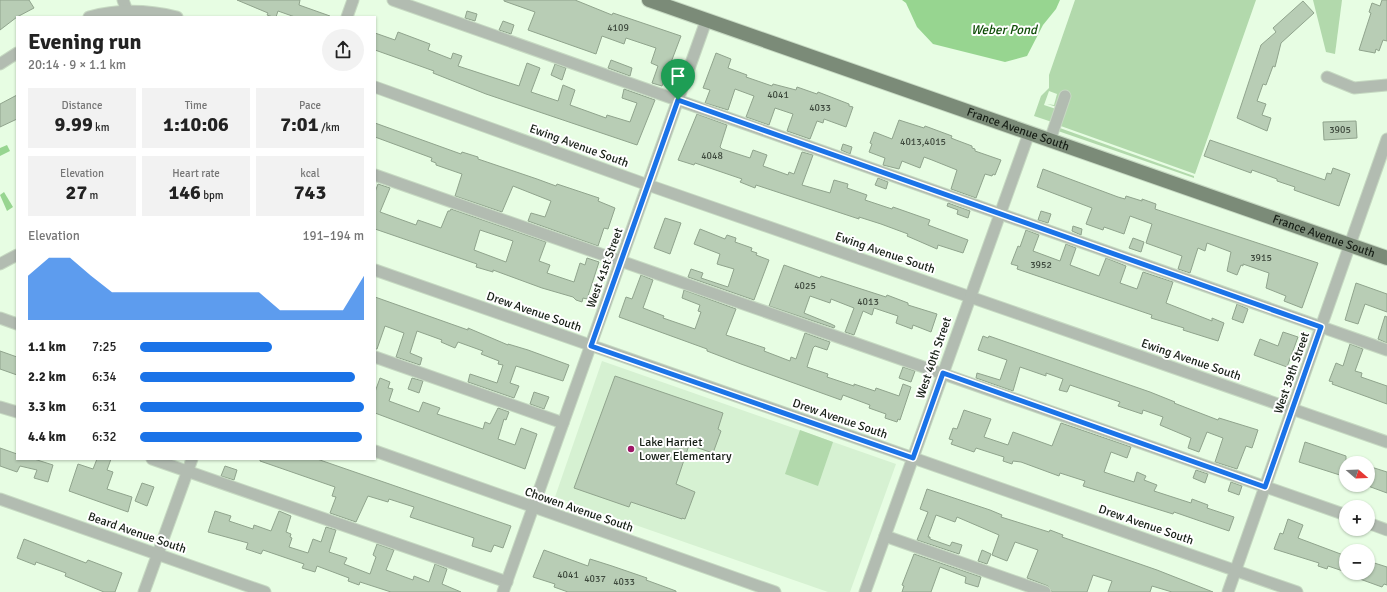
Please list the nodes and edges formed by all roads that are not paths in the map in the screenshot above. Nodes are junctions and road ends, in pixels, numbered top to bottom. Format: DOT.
graph roads {
  1 [pos="123,0"];
  2 [pos="353,0"];
  3 [pos="393,0"];
  4 [pos="649,0"];
  5 [pos="127,11"];
  6 [pos="93,16"];
  7 [pos="173,16"];
  8 [pos="347,16"];
  9 [pos="706,21"];
  10 [pos="16,54"];
  11 [pos="0,64"];
  12 [pos="1326,77"];
  13 [pos="1387,85"];
  14 [pos="376,87"];
  15 [pos="1065,96"];
  16 [pos="678,100"];
  17 [pos="1029,133"];
  18 [pos="1387,139"];
  19 [pos="1050,140"];
  20 [pos="376,175"];
  21 [pos="648,185"];
  22 [pos="999,213"];
  23 [pos="1351,245"];
  24 [pos="16,256"];
  25 [pos="1387,258"];
  26 [pos="621,261"];
  27 [pos="0,264"];
  28 [pos="376,270"];
  29 [pos="970,296"];
  30 [pos="0,318"];
  31 [pos="16,324"];
  32 [pos="1321,327"];
  33 [pos="591,346"];
  34 [pos="1387,350"];
  35 [pos="376,357"];
  36 [pos="943,373"];
  37 [pos="0,407"];
  38 [pos="1293,409"];
  39 [pos="16,412"];
  40 [pos="564,423"];
  41 [pos="1387,442"];
  42 [pos="376,451"];
  43 [pos="913,458"];
  44 [pos="155,460"];
  45 [pos="192,460"];
  46 [pos="188,472"];
  47 [pos="1265,487"];
  48 [pos="0,499"];
  49 [pos="533,508"];
  50 [pos="1339,513"];
  51 [pos="1375,526"];
  52 [pos="1387,530"];
  53 [pos="885,536"];
  54 [pos="157,554"];
  55 [pos="1236,571"];
  56 [pos="505,587"];
  57 [pos="144,592"];
  58 [pos="265,592"];
  59 [pos="775,592"];
  60 [pos="865,592"];
  61 [pos="1045,592"];
  62 [pos="1228,592"];
  63 [pos="1297,592"];
  1 -- 5 [label="street"];
  2 -- 8 [label="street"];
  3 -- 16 [label="street"];
  4 -- 9 [label="main road, France Avenue South"];
  5 -- 6 [label="street"];
  5 -- 7 [label="street"];
  9 -- 16 [label="street, West 41st Street"];
  9 -- 17 [label="main road, France Avenue South"];
  10 -- 11 [label="street"];
  12 -- 13 [label="street"];
  14 -- 21 [label="street, Ewing Avenue South"];
  15 -- 19 [label="street"];
  16 -- 21 [label="street, West 41st Street"];
  16 -- 22 [label="street"];
  17 -- 19 [label="main road, France Avenue South"];
  17 -- 22 [label="street, West 40th Street"];
  18 -- 23 [label="street, West 39th Street"];
  19 -- 23 [label="main road, France Avenue South"];
  20 -- 26 [label="street"];
  21 -- 26 [label="street, West 41st Street"];
  21 -- 29 [label="street, Ewing Avenue South"];
  22 -- 29 [label="street, West 40th Street"];
  22 -- 32 [label="street"];
  23 -- 25 [label="main road, France Avenue South"];
  23 -- 32 [label="street, West 39th Street"];
  24 -- 27 [label="street"];
  26 -- 33 [label="street, West 41st Street"];
  26 -- 36 [label="street"];
  28 -- 33 [label="street, Drew Avenue South"];
  29 -- 36 [label="street, West 40th Street"];
  29 -- 38 [label="street, Ewing Avenue South"];
  30 -- 31 [label="street"];
  32 -- 34 [label="street"];
  32 -- 38 [label="street, West 39th Street"];
  33 -- 40 [label="street, West 41st Street"];
  33 -- 43 [label="street, Drew Avenue South"];
  35 -- 40 [label="street"];
  36 -- 43 [label="street, West 40th Street"];
  36 -- 47 [label="street"];
  37 -- 39 [label="street"];
  38 -- 41 [label="street, Ewing Avenue South"];
  38 -- 47 [label="street, West 39th Street"];
  40 -- 49 [label="street, West 41st Street"];
  42 -- 49 [label="street, Chowen Avenue South"];
  43 -- 53 [label="street, West 40th Street"];
  43 -- 55 [label="street, Drew Avenue South"];
  44 -- 46 [label="street"];
  45 -- 46 [label="street"];
  46 -- 54 [label="street"];
  46 -- 56 [label="street"];
  47 -- 50 [label="street"];
  47 -- 55 [label="street, West 39th Street"];
  48 -- 54 [label="street, Beard Avenue South"];
  49 -- 56 [label="street, West 41st Street"];
  49 -- 59 [label="street, Chowen Avenue South"];
  51 -- 52 [label="street"];
  53 -- 60 [label="street, West 40th Street"];
  53 -- 61 [label="street"];
  54 -- 57 [label="street"];
  54 -- 58 [label="street, Beard Avenue South"];
  55 -- 62 [label="street, West 39th Street"];
  55 -- 63 [label="street, Drew Avenue South"];
}
